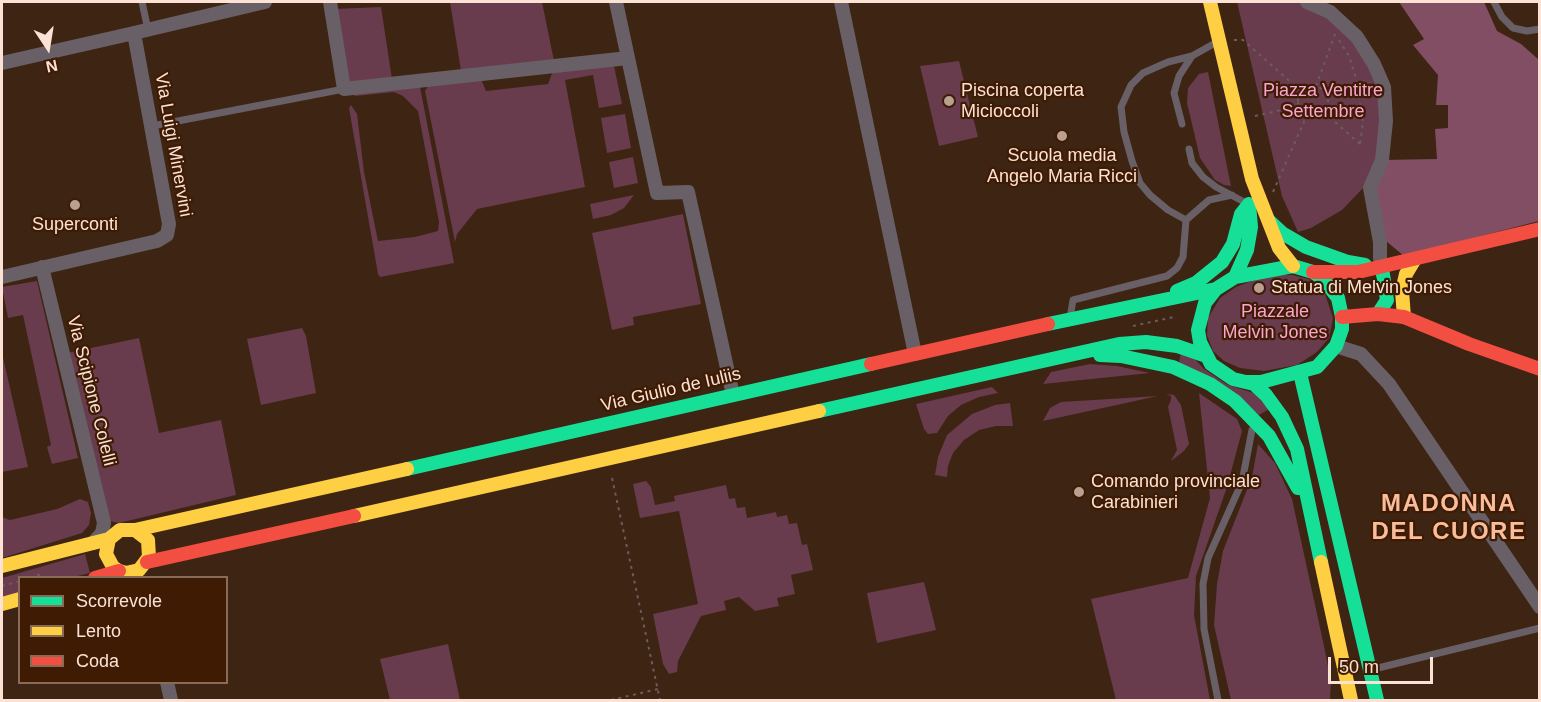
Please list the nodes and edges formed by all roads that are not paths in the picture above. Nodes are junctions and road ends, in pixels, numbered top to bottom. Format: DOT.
graph roads {
  1 [pos="141,2"];
  2 [pos="265,2"];
  3 [pos="330,2"];
  4 [pos="616,2"];
  5 [pos="841,2"];
  6 [pos="1213,2"];
  7 [pos="1307,2"];
  8 [pos="1494,2"];
  9 [pos="1539,29"];
  10 [pos="148,30"];
  11 [pos="134,33"];
  12 [pos="1220,40"];
  13 [pos="1192,56"];
  14 [pos="628,58"];
  15 [pos="2,63"];
  16 [pos="344,89"];
  17 [pos="1182,124"];
  18 [pos="152,126"];
  19 [pos="1189,149"];
  20 [pos="1232,195"];
  21 [pos="1254,200"];
  22 [pos="1186,220"];
  23 [pos="1268,220"];
  24 [pos="1539,229"];
  25 [pos="1415,259"];
  26 [pos="1293,266"];
  27 [pos="42,267"];
  28 [pos="1382,268"];
  29 [pos="1313,272"];
  30 [pos="2,277"];
  31 [pos="1235,277"];
  32 [pos="1216,289"];
  33 [pos="1138,304"];
  34 [pos="1378,314"];
  35 [pos="1342,317"];
  36 [pos="1404,317"];
  37 [pos="1070,319"];
  38 [pos="1336,346"];
  39 [pos="915,354"];
  40 [pos="1074,355"];
  41 [pos="1206,356"];
  42 [pos="1539,369"];
  43 [pos="1300,374"];
  44 [pos="1247,382"];
  45 [pos="733,395"];
  46 [pos="1252,430"];
  47 [pos="1310,514"];
  48 [pos="104,523"];
  49 [pos="120,530"];
  50 [pos="135,530"];
  51 [pos="109,540"];
  52 [pos="93,543"];
  53 [pos="147,562"];
  54 [pos="2,566"];
  55 [pos="131,574"];
  56 [pos="113,576"];
  57 [pos="18,600"];
  58 [pos="2,604"];
  59 [pos="1539,607"];
  60 [pos="1539,628"];
  61 [pos="1370,670"];
  62 [pos="167,684"];
  63 [pos="1349,698"];
  64 [pos="171,700"];
  65 [pos="1218,700"];
  66 [pos="1377,700"];
  1 -- 10 [label="lane"];
  2 -- 10 [label="street"];
  3 -- 16 [label="street"];
  4 -- 14 [label="street"];
  5 -- 39 [label="street"];
  6 -- 12 [label="main road"];
  7 -- 28 [label="street"];
  8 -- 9 [label="lane"];
  10 -- 11 [label="street"];
  11 -- 15 [label="street"];
  11 -- 18 [label="street, Via Luigi Minervini"];
  12 -- 13 [label="lane"];
  12 -- 21 [label="main road"];
  13 -- 17 [label="lane"];
  13 -- 22 [label="lane"];
  14 -- 16 [label="street"];
  14 -- 45 [label="street"];
  16 -- 18 [label="lane"];
  18 -- 27 [label="street, Via Luigi Minervini"];
  19 -- 20 [label="lane"];
  20 -- 21 [label="lane"];
  20 -- 22 [label="lane"];
  21 -- 23 [label="main road"];
  21 -- 31 [label="main road"];
  21 -- 33 [label="main road"];
  22 -- 37 [label="lane"];
  23 -- 26 [label="main road"];
  23 -- 28 [label="main road"];
  24 -- 25 [label="main road"];
  25 -- 28 [label="main road"];
  25 -- 36 [label="main road"];
  26 -- 29 [label="main road"];
  26 -- 31 [label="main road"];
  27 -- 30 [label="street, Via Luigi Minervini"];
  27 -- 48 [label="street, Via Scipione Colelli"];
  28 -- 29 [label="main road"];
  28 -- 34 [label="main road"];
  29 -- 35 [label="main road"];
  31 -- 32 [label="main road"];
  32 -- 33 [label="main road, Via Giulio de Iuliis"];
  32 -- 41 [label="main road"];
  33 -- 37 [label="main road, Via Giulio de Iuliis"];
  34 -- 35 [label="main road"];
  34 -- 36 [label="main road"];
  35 -- 38 [label="main road"];
  36 -- 42 [label="main road"];
  37 -- 39 [label="main road, Via Giulio de Iuliis"];
  38 -- 43 [label="main road"];
  38 -- 59 [label="street"];
  39 -- 45 [label="main road, Via Giulio de Iuliis"];
  40 -- 41 [label="main road"];
  40 -- 47 [label="main road"];
  40 -- 53 [label="main road"];
  41 -- 44 [label="main road"];
  43 -- 44 [label="main road"];
  43 -- 61 [label="main road"];
  44 -- 47 [label="main road"];
  45 -- 50 [label="main road, Via Giulio de Iuliis"];
  46 -- 65 [label="lane"];
  47 -- 63 [label="main road"];
  48 -- 49 [label="street"];
  48 -- 52 [label="street"];
  49 -- 50 [label="main road, Via Giulio de Iuliis"];
  49 -- 51 [label="main road"];
  50 -- 53 [label="main road"];
  51 -- 52 [label="main road"];
  51 -- 55 [label="main road"];
  52 -- 54 [label="main road"];
  53 -- 55 [label="main road"];
  55 -- 56 [label="main road"];
  57 -- 58 [label="main road"];
  60 -- 61 [label="lane"];
  61 -- 66 [label="main road"];
  62 -- 64 [label="street"];
}
